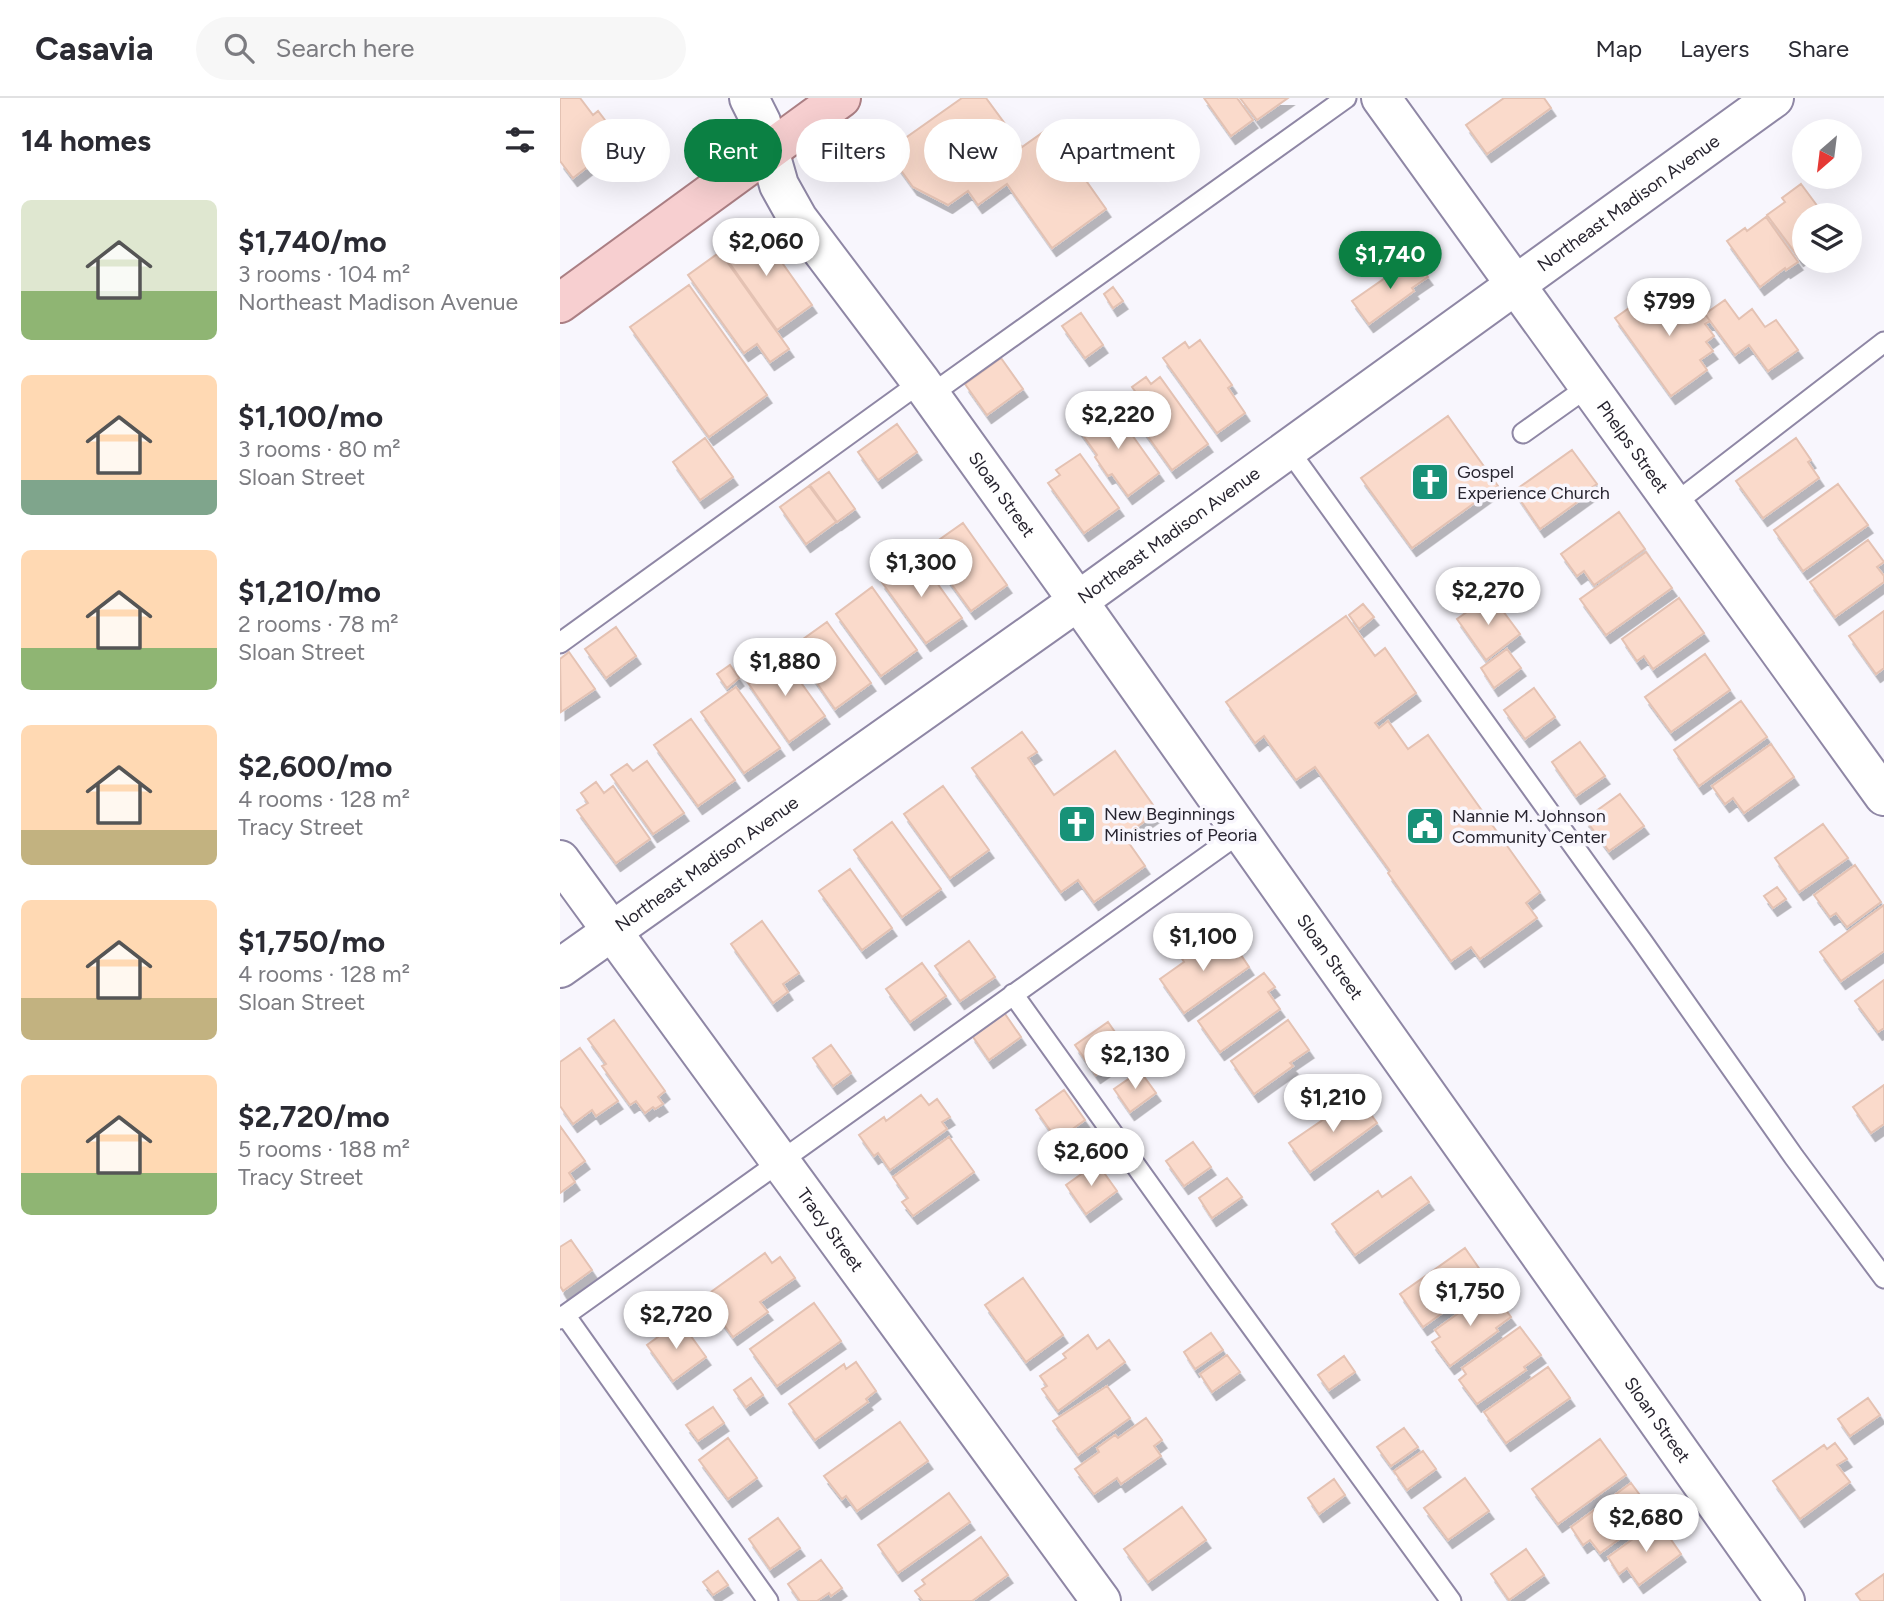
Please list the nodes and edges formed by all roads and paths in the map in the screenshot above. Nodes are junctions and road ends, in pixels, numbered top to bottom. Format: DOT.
graph roads {
  1 [pos="749,98"];
  2 [pos="841,98"];
  3 [pos="1346,98"];
  4 [pos="1381,98"];
  5 [pos="1774,98"];
  6 [pos="760,119"];
  7 [pos="782,141"];
  8 [pos="725,182"];
  9 [pos="778,182"];
  10 [pos="1516,285"];
  11 [pos="560,303"];
  12 [pos="1884,342"];
  13 [pos="1589,386"];
  14 [pos="925,389"];
  15 [pos="1523,433"];
  16 [pos="1289,449"];
  17 [pos="1674,505"];
  18 [pos="1078,601"];
  19 [pos="560,643"];
  20 [pos="1884,796"];
  21 [pos="1241,832"];
  22 [pos="560,860"];
  23 [pos="612,931"];
  24 [pos="560,968"];
  25 [pos="1013,994"];
  26 [pos="780,1160"];
  27 [pos="1884,1278"];
  28 [pos="563,1317"];
  29 [pos="768,1601"];
  30 [pos="1101,1601"];
  31 [pos="1451,1601"];
  32 [pos="1785,1601"];
  1 -- 6 [label="street, Sloan Street"];
  2 -- 7 [label="main road"];
  3 -- 14 [label="lane"];
  4 -- 10 [label="street, Phelps Street"];
  5 -- 10 [label="street, Northeast Madison Avenue"];
  8 -- 11 [label="main road"];
  9 -- 14 [label="street, Sloan Street"];
  10 -- 13 [label="street, Phelps Street"];
  10 -- 16 [label="street, Northeast Madison Avenue"];
  12 -- 17 [label="lane"];
  13 -- 15 [label="lane"];
  13 -- 17 [label="street, Phelps Street"];
  14 -- 18 [label="street, Sloan Street"];
  14 -- 19 [label="lane"];
  16 -- 18 [label="street, Northeast Madison Avenue"];
  16 -- 27 [label="lane"];
  17 -- 20 [label="street, Phelps Street"];
  18 -- 21 [label="street, Sloan Street"];
  18 -- 23 [label="street, Northeast Madison Avenue"];
  21 -- 25 [label="lane"];
  21 -- 32 [label="street, Sloan Street"];
  22 -- 23 [label="street, Tracy Street"];
  23 -- 24 [label="street, Northeast Madison Avenue"];
  23 -- 26 [label="street, Tracy Street"];
  25 -- 26 [label="lane"];
  25 -- 31 [label="lane"];
  26 -- 28 [label="lane"];
  26 -- 30 [label="street, Tracy Street"];
  28 -- 29 [label="lane"];
}
